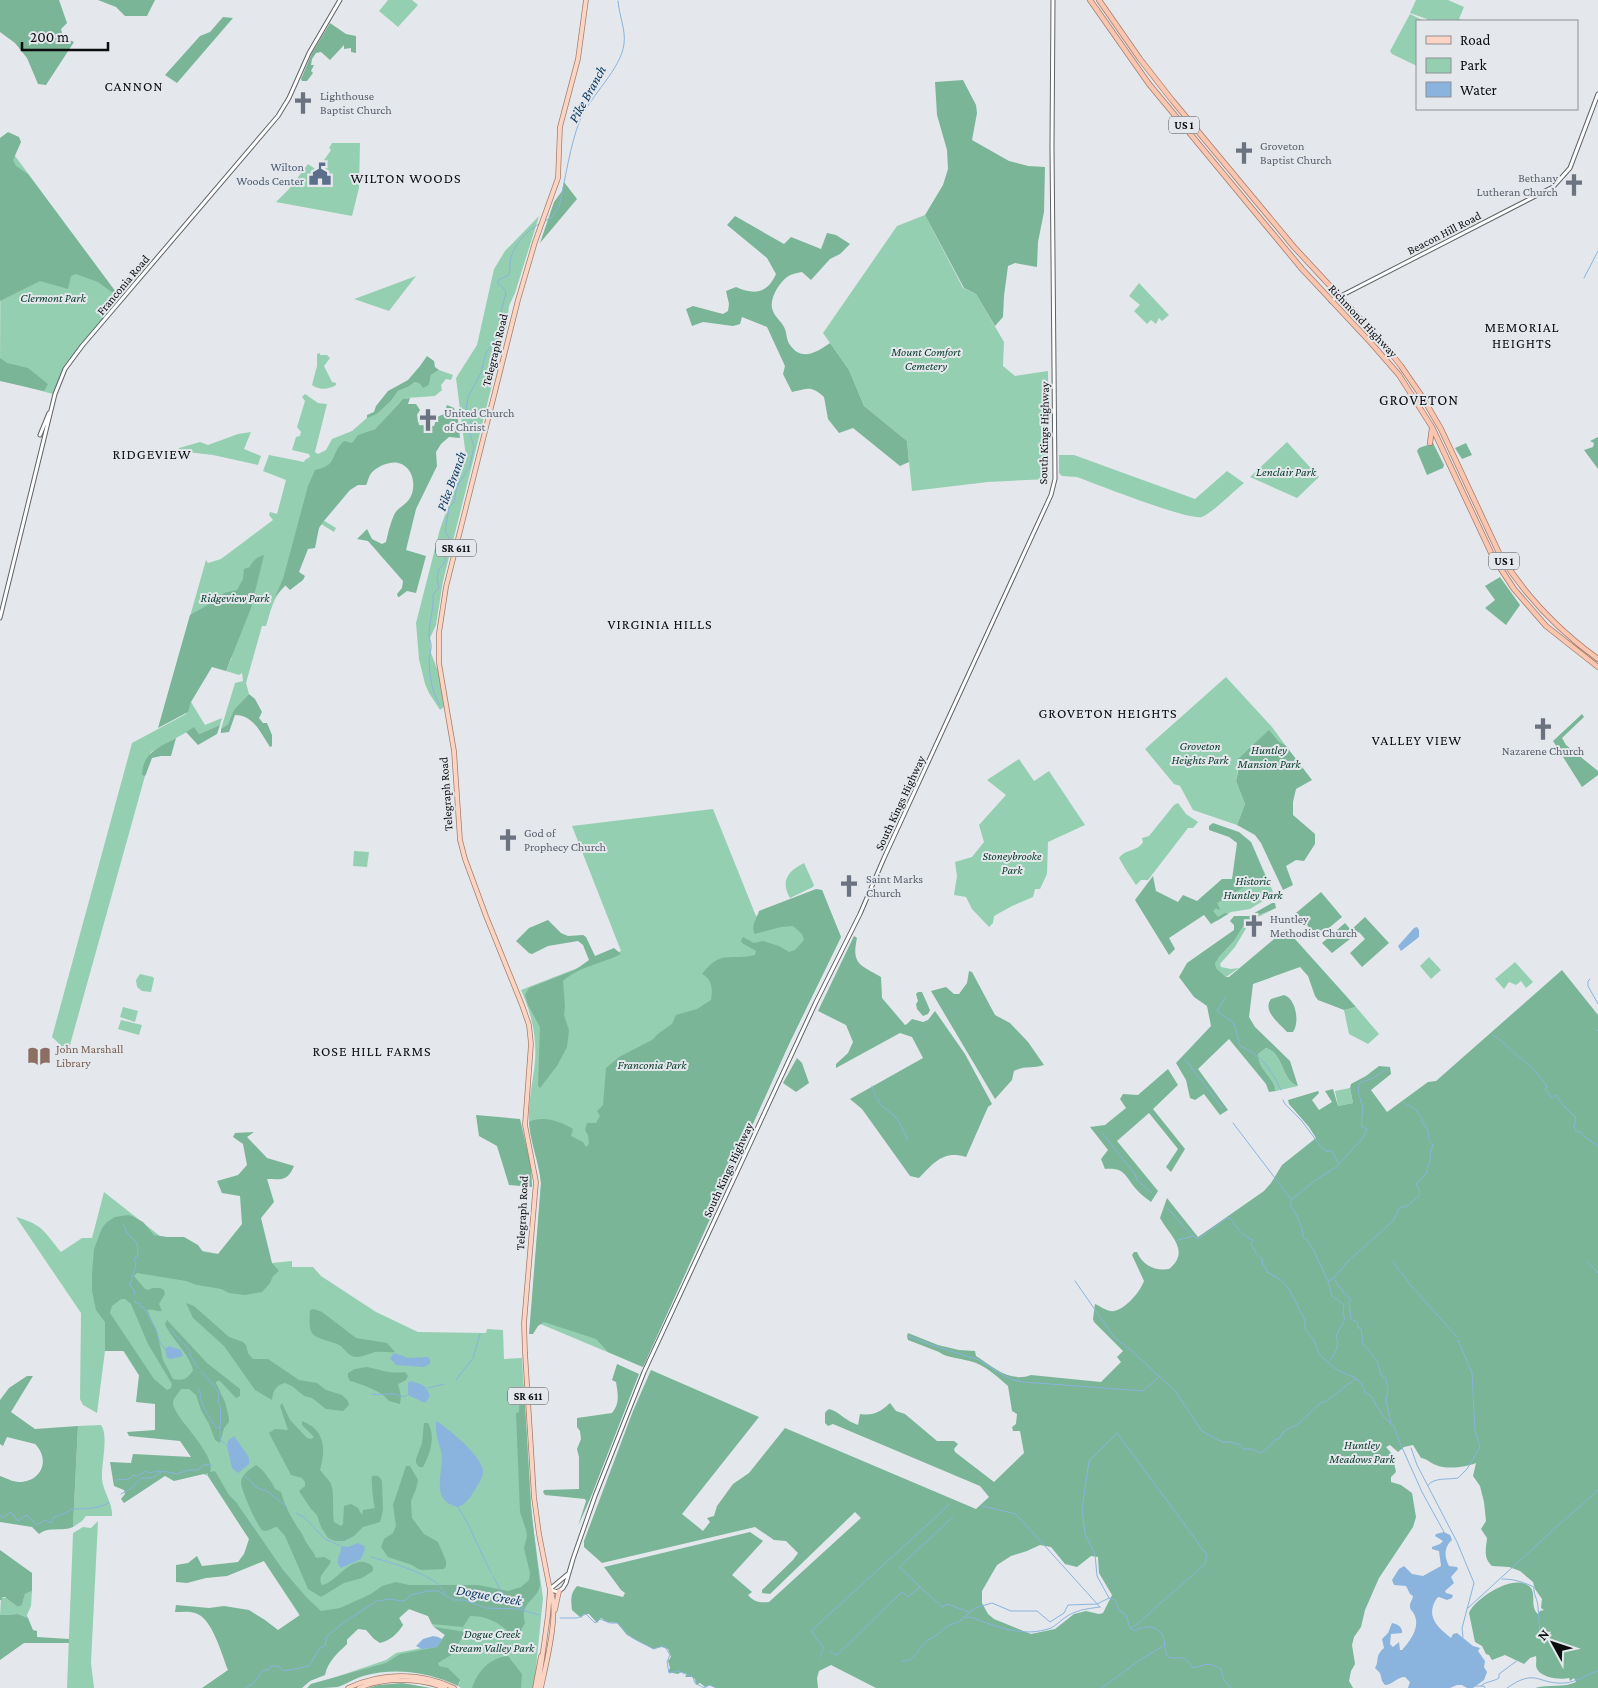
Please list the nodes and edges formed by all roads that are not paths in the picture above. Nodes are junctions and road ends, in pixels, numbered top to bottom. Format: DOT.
graph roads {
  1 [pos="340,0"];
  2 [pos="586,0"];
  3 [pos="1054,0"];
  4 [pos="1090,0"];
  5 [pos="1099,0"];
  6 [pos="1598,94"];
  7 [pos="1338,296"];
  8 [pos="1331,300"];
  9 [pos="50,411"];
  10 [pos="1432,427"];
  11 [pos="40,435"];
  12 [pos="1430,443"];
  13 [pos="0,618"];
  14 [pos="1598,659"];
  15 [pos="1598,667"];
  16 [pos="568,1573"];
  17 [pos="550,1590"];
  18 [pos="559,1591"];
  19 [pos="553,1619"];
  20 [pos="348,1688"];
  21 [pos="359,1688"];
  22 [pos="445,1688"];
  23 [pos="454,1688"];
  24 [pos="538,1688"];
  1 -- 9 [label="main road, Franconia Road"];
  2 -- 17 [label="main road, Telegraph Road / SR 611"];
  3 -- 16 [label="main road, South Kings Highway"];
  4 -- 8 [label="highway, Richmond Highway / US 1"];
  5 -- 7 [label="highway, Richmond Highway / US 1"];
  6 -- 7 [label="main road, Beacon Hill Road"];
  7 -- 8 [label="main road, Beacon Hill Road"];
  7 -- 14 [label="highway, Richmond Highway / US 1"];
  8 -- 10 [label="highway, Richmond Highway / US 1"];
  9 -- 11 [label="main road"];
  9 -- 13 [label="main road, Franconia Road"];
  10 -- 12 [label="highway"];
  10 -- 15 [label="highway, Richmond Highway / US 1"];
  16 -- 17 [label="main road, South Kings Highway"];
  16 -- 18 [label="main road, South Kings Highway"];
  17 -- 18 [label="main road"];
  17 -- 19 [label="main road, Telegraph Road / SR 611"];
  17 -- 24 [label="main road, Telegraph Road / SR 611"];
  18 -- 19 [label="main road"];
  19 -- 24 [label="main road, Telegraph Road / SR 611"];
  20 -- 23 [label="main road"];
  21 -- 22 [label="main road"];
}
